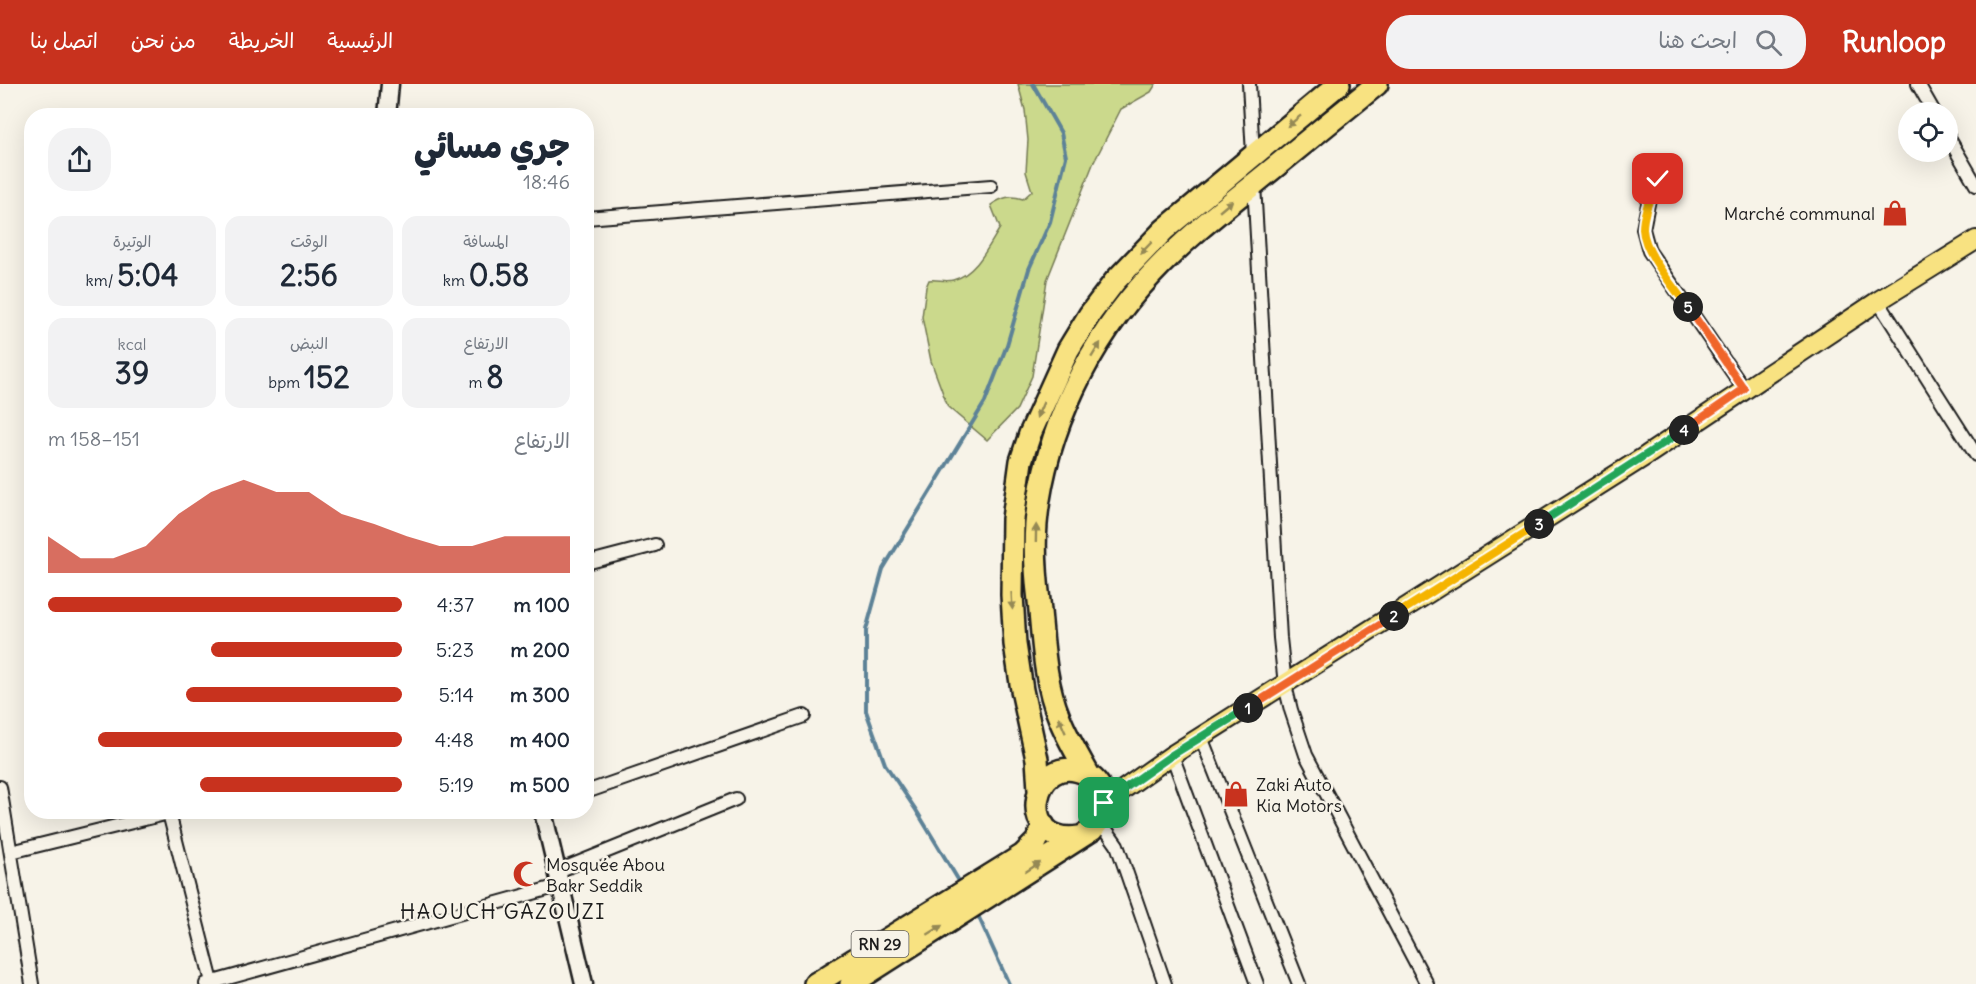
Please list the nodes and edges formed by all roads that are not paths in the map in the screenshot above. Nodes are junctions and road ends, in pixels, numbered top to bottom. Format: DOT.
graph roads {
  1 [pos="390,84"];
  2 [pos="1249,84"];
  3 [pos="1339,84"];
  4 [pos="1377,84"];
  5 [pos="1918,84"];
  6 [pos="1928,102"];
  7 [pos="388,108"];
  8 [pos="1958,154"];
  9 [pos="1253,155"];
  10 [pos="1658,179"];
  11 [pos="1254,184"];
  12 [pos="1976,185"];
  13 [pos="991,186"];
  14 [pos="594,217"];
  15 [pos="1976,240"];
  16 [pos="1878,301"];
  17 [pos="1744,389"];
  18 [pos="1976,456"];
  19 [pos="655,545"];
  20 [pos="594,561"];
  21 [pos="1286,685"];
  22 [pos="804,716"];
  23 [pos="1201,737"];
  24 [pos="1172,755"];
  25 [pos="1090,777"];
  26 [pos="0,787"];
  27 [pos="594,789"];
  28 [pos="1039,790"];
  29 [pos="736,799"];
  30 [pos="1104,803"];
  31 [pos="143,819"];
  32 [pos="173,819"];
  33 [pos="545,819"];
  34 [pos="1097,824"];
  35 [pos="1044,826"];
  36 [pos="1079,837"];
  37 [pos="11,852"];
  38 [pos="560,878"];
  39 [pos="982,890"];
  40 [pos="951,910"];
  41 [pos="209,983"];
  42 [pos="32,984"];
  43 [pos="584,984"];
  44 [pos="815,984"];
  45 [pos="850,984"];
  46 [pos="1165,984"];
  47 [pos="1257,984"];
  48 [pos="1299,984"];
  49 [pos="1427,984"];
  1 -- 7 [label="street"];
  2 -- 9 [label="street"];
  3 -- 9 [label="highway, one-way"];
  4 -- 11 [label="highway"];
  5 -- 6 [label="street"];
  8 -- 12 [label="street"];
  9 -- 28 [label="highway, one-way"];
  10 -- 17 [label="street"];
  11 -- 21 [label="street"];
  25 -- 11 [label="highway, one-way"];
  13 -- 14 [label="street"];
  15 -- 16 [label="main road"];
  16 -- 17 [label="main road"];
  16 -- 18 [label="street"];
  17 -- 21 [label="main road"];
  19 -- 20 [label="street"];
  21 -- 23 [label="main road"];
  21 -- 49 [label="street"];
  22 -- 27 [label="street"];
  23 -- 24 [label="main road"];
  23 -- 48 [label="street"];
  24 -- 30 [label="main road"];
  24 -- 47 [label="street"];
  25 -- 28 [label="highway"];
  25 -- 30 [label="highway"];
  26 -- 37 [label="street"];
  28 -- 35 [label="highway"];
  29 -- 38 [label="street"];
  30 -- 34 [label="highway"];
  31 -- 37 [label="street"];
  32 -- 41 [label="street"];
  33 -- 38 [label="street"];
  34 -- 36 [label="highway"];
  34 -- 46 [label="street"];
  35 -- 36 [label="highway"];
  35 -- 39 [label="highway, RN 29"];
  39 -- 36 [label="highway, one-way"];
  37 -- 42 [label="street"];
  38 -- 41 [label="street"];
  38 -- 43 [label="street"];
  39 -- 40 [label="highway, RN 29"];
  40 -- 44 [label="highway, RN 29"];
  45 -- 40 [label="highway, one-way"];
}
